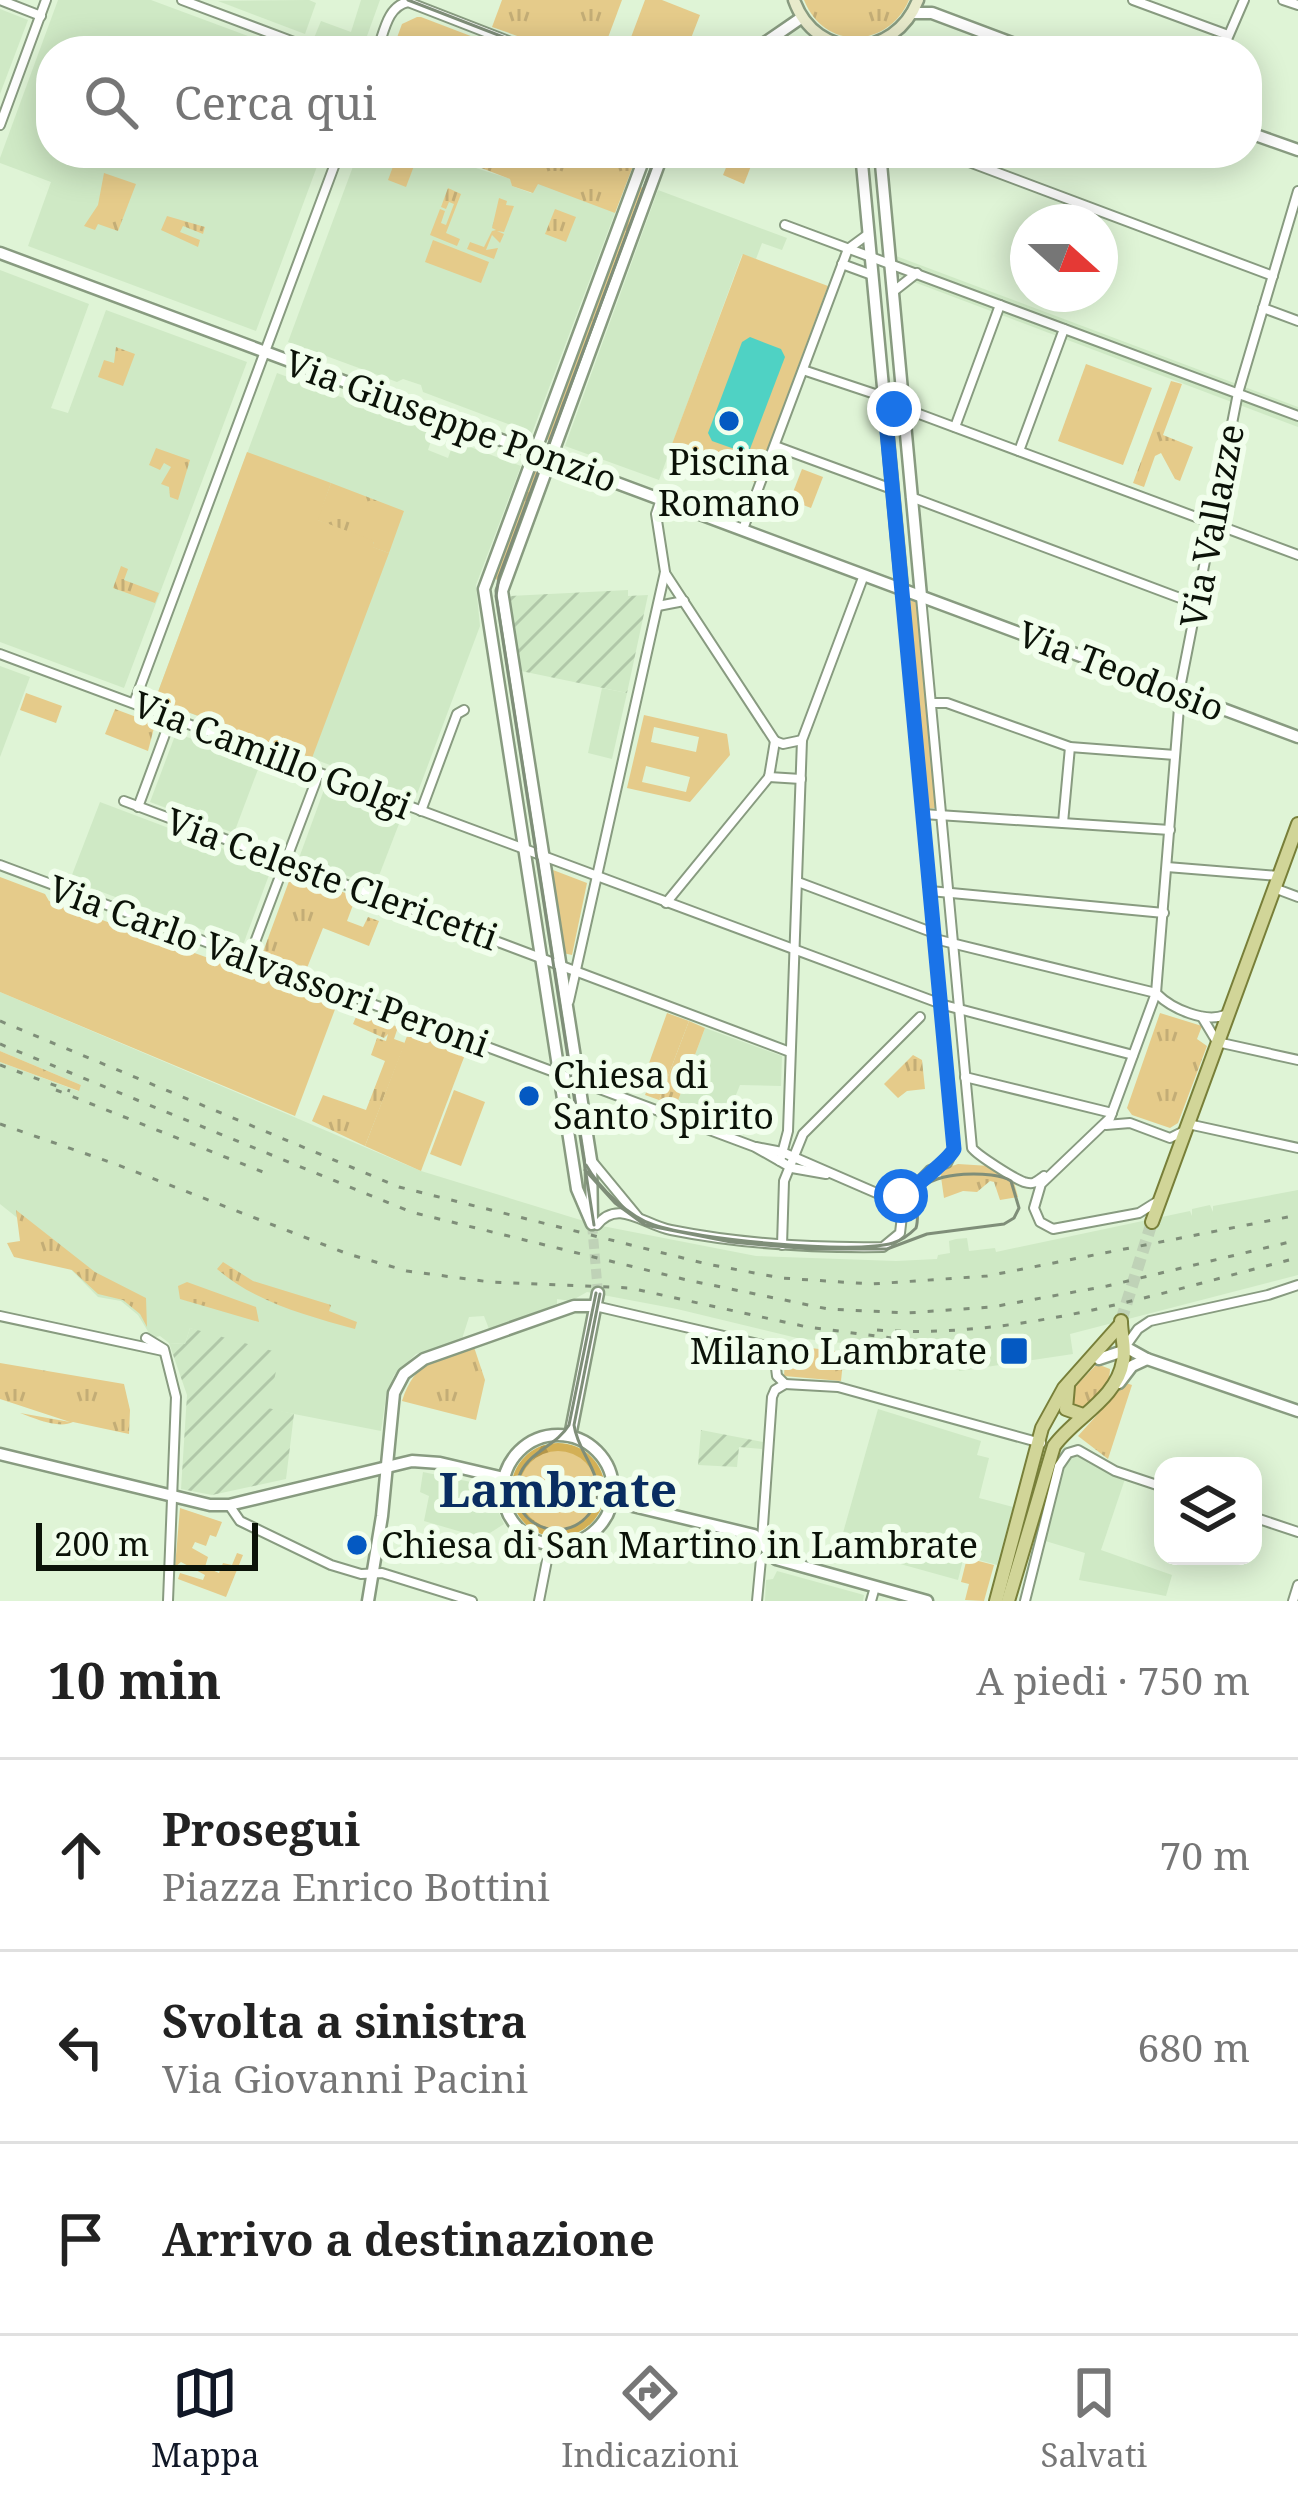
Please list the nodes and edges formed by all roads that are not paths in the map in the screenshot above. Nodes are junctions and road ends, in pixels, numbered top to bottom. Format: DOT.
graph roads {
  1 [pos="0,0"];
  2 [pos="46,0"];
  3 [pos="182,0"];
  4 [pos="390,0"];
  5 [pos="794,0"];
  6 [pos="920,0"];
  7 [pos="1133,0"];
  8 [pos="1244,0"];
  9 [pos="1283,0"];
  10 [pos="408,1"];
  11 [pos="1298,5"];
  12 [pos="392,11"];
  13 [pos="932,13"];
  14 [pos="912,14"];
  15 [pos="40,16"];
  16 [pos="801,18"];
  17 [pos="1228,35"];
  18 [pos="278,36"];
  19 [pos="383,36"];
  20 [pos="496,36"];
  21 [pos="775,36"];
  22 [pos="822,36"];
  23 [pos="892,36"];
  24 [pos="993,36"];
  25 [pos="0,125"];
  26 [pos="1262,137"];
  27 [pos="1298,150"];
  28 [pos="332,168"];
  29 [pos="640,168"];
  30 [pos="658,168"];
  31 [pos="863,168"];
  32 [pos="881,168"];
  33 [pos="985,168"];
  34 [pos="1298,191"];
  35 [pos="884,198"];
  36 [pos="866,201"];
  37 [pos="785,225"];
  38 [pos="868,234"];
  39 [pos="1282,243"];
  40 [pos="1294,248"];
  41 [pos="848,249"];
  42 [pos="0,253"];
  43 [pos="871,257"];
  44 [pos="842,264"];
  45 [pos="890,264"];
  46 [pos="916,274"];
  47 [pos="872,275"];
  48 [pos="1273,276"];
  49 [pos="892,292"];
  50 [pos="1000,305"];
  51 [pos="1263,308"];
  52 [pos="1298,321"];
  53 [pos="1064,328"];
  54 [pos="265,352"];
  55 [pos="803,370"];
  56 [pos="1238,393"];
  57 [pos="885,403"];
  58 [pos="903,408"];
  59 [pos="1298,416"];
  60 [pos="956,427"];
  61 [pos="775,446"];
  62 [pos="1018,451"];
  63 [pos="534,452"];
  64 [pos="551,458"];
  65 [pos="892,490"];
  66 [pos="911,497"];
  67 [pos="661,499"];
  68 [pos="1212,524"];
  69 [pos="743,530"];
  70 [pos="1298,555"];
  71 [pos="899,559"];
  72 [pos="664,572"];
  73 [pos="868,576"];
  74 [pos="484,589"];
  75 [pos="902,589"];
  76 [pos="502,591"];
  77 [pos="921,596"];
  78 [pos="684,601"];
  79 [pos="1196,604"];
  80 [pos="945,605"];
  81 [pos="658,606"];
  82 [pos="923,624"];
  83 [pos="0,653"];
  84 [pos="512,666"];
  85 [pos="494,668"];
  86 [pos="1180,693"];
  87 [pos="134,703"];
  88 [pos="931,703"];
  89 [pos="464,710"];
  90 [pos="171,718"];
  91 [pos="1298,737"];
  92 [pos="775,740"];
  93 [pos="802,740"];
  94 [pos="1070,746"];
  95 [pos="1175,755"];
  96 [pos="319,772"];
  97 [pos="770,777"];
  98 [pos="801,779"];
  99 [pos="124,801"];
  100 [pos="138,807"];
  101 [pos="421,811"];
  102 [pos="922,814"];
  103 [pos="941,815"];
  104 [pos="1063,823"];
  105 [pos="1298,824"];
  106 [pos="1170,830"];
  107 [pos="523,849"];
  108 [pos="543,856"];
  109 [pos="285,862"];
  110 [pos="0,865"];
  111 [pos="1167,867"];
  112 [pos="597,877"];
  113 [pos="797,881"];
  114 [pos="1276,882"];
  115 [pos="930,891"];
  116 [pos="949,893"];
  117 [pos="1298,897"];
  118 [pos="666,902"];
  119 [pos="1164,913"];
  120 [pos="795,928"];
  121 [pos="934,936"];
  122 [pos="773,942"];
  123 [pos="953,944"];
  124 [pos="794,951"];
  125 [pos="541,957"];
  126 [pos="249,958"];
  127 [pos="560,964"];
  128 [pos="576,970"];
  129 [pos="938,976"];
  130 [pos="1156,993"];
  131 [pos="918,996"];
  132 [pos="1167,1003"];
  133 [pos="940,1004"];
  134 [pos="567,1009"];
  135 [pos="1150,1010"];
  136 [pos="1229,1010"];
  137 [pos="959,1011"];
  138 [pos="920,1017"];
  139 [pos="1202,1017"];
  140 [pos="942,1022"];
  141 [pos="964,1039"];
  142 [pos="1217,1042"];
  143 [pos="945,1048"];
  144 [pos="555,1052"];
  145 [pos="790,1052"];
  146 [pos="1133,1055"];
  147 [pos="1298,1060"];
  148 [pos="537,1066"];
  149 [pos="559,1074"];
  150 [pos="965,1077"];
  151 [pos="579,1082"];
  152 [pos="600,1090"];
  153 [pos="1118,1096"];
  154 [pos="582,1106"];
  155 [pos="1108,1113"];
  156 [pos="788,1122"];
  157 [pos="1130,1123"];
  158 [pos="1104,1125"];
  159 [pos="1185,1127"];
  160 [pos="808,1128"];
  161 [pos="970,1135"];
  162 [pos="1164,1136"];
  163 [pos="953,1137"];
  164 [pos="1298,1148"];
  165 [pos="1175,1156"];
  166 [pos="781,1157"];
  167 [pos="591,1160"];
  168 [pos="794,1163"];
  169 [pos="1059,1165"];
  170 [pos="594,1187"];
  171 [pos="620,1193"];
  172 [pos="885,1197"];
  173 [pos="1160,1197"];
  174 [pos="581,1198"];
  175 [pos="638,1218"];
  176 [pos="1152,1222"];
  177 [pos="597,1225"];
  178 [pos="782,1245"];
  179 [pos="1298,1285"];
  180 [pos="597,1300"];
  181 [pos="0,1316"];
  182 [pos="146,1338"];
  183 [pos="1124,1348"];
  184 [pos="165,1352"];
  185 [pos="1099,1359"];
  186 [pos="1148,1359"];
  187 [pos="1074,1376"];
  188 [pos="785,1384"];
  189 [pos="1109,1392"];
  190 [pos="1298,1411"];
  191 [pos="1083,1415"];
  192 [pos="570,1436"];
  193 [pos="1036,1441"];
  194 [pos="1054,1446"];
  195 [pos="0,1454"];
  196 [pos="386,1465"];
  197 [pos="504,1478"];
  198 [pos="1154,1484"];
  199 [pos="174,1497"];
  200 [pos="612,1501"];
  201 [pos="229,1505"];
  202 [pos="1262,1520"];
  203 [pos="1298,1532"];
  204 [pos="762,1540"];
  205 [pos="550,1545"];
  206 [pos="771,1553"];
  207 [pos="373,1573"];
  208 [pos="1298,1586"];
  209 [pos="875,1587"];
  210 [pos="168,1601"];
  211 [pos="368,1601"];
  212 [pos="472,1601"];
  213 [pos="539,1601"];
  214 [pos="757,1601"];
  215 [pos="871,1601"];
  216 [pos="927,1601"];
  217 [pos="996,1601"];
  218 [pos="1008,1601"];
  219 [pos="1025,1601"];
  220 [pos="1293,1601"];
  1 -- 15 [label="street"];
  2 -- 15 [label="street"];
  3 -- 18 [label="street"];
  4 -- 12 [label="street"];
  5 -- 16 [label="main road"];
  6 -- 13 [label="street"];
  6 -- 14 [label="main road"];
  7 -- 17 [label="street"];
  8 -- 17 [label="street"];
  9 -- 11 [label="street"];
  10 -- 12 [label="street"];
  10 -- 20 [label="street"];
  12 -- 19 [label="street"];
  13 -- 14 [label="street"];
  13 -- 24 [label="street"];
  14 -- 23 [label="main road"];
  15 -- 25 [label="street"];
  16 -- 21 [label="street"];
  16 -- 22 [label="main road"];
  26 -- 27 [label="street"];
  28 -- 54 [label="street"];
  29 -- 63 [label="street"];
  30 -- 64 [label="street"];
  31 -- 36 [label="street"];
  32 -- 35 [label="street"];
  33 -- 48 [label="street"];
  34 -- 39 [label="street, Via Vallazze"];
  35 -- 36 [label="street"];
  35 -- 45 [label="street"];
  36 -- 38 [label="street"];
  37 -- 41 [label="street"];
  38 -- 41 [label="street"];
  38 -- 43 [label="street"];
  39 -- 40 [label="street"];
  39 -- 48 [label="street, Via Vallazze"];
  41 -- 43 [label="street"];
  41 -- 44 [label="street"];
  42 -- 54 [label="street, Via Giuseppe Ponzio"];
  43 -- 45 [label="street"];
  43 -- 47 [label="street"];
  44 -- 47 [label="street"];
  44 -- 55 [label="street"];
  45 -- 46 [label="street"];
  45 -- 49 [label="street"];
  46 -- 49 [label="street"];
  46 -- 50 [label="street"];
  47 -- 57 [label="street"];
  48 -- 51 [label="street, Via Vallazze"];
  49 -- 58 [label="street"];
  50 -- 53 [label="street"];
  50 -- 60 [label="street"];
  51 -- 52 [label="street"];
  51 -- 56 [label="street, Via Vallazze"];
  53 -- 56 [label="street"];
  53 -- 62 [label="street"];
  54 -- 63 [label="street, Via Giuseppe Ponzio"];
  54 -- 87 [label="street"];
  55 -- 57 [label="street"];
  55 -- 61 [label="street"];
  56 -- 59 [label="street"];
  56 -- 68 [label="street, Via Vallazze"];
  57 -- 58 [label="street"];
  57 -- 65 [label="street"];
  58 -- 60 [label="street"];
  58 -- 66 [label="street"];
  60 -- 62 [label="street"];
  61 -- 65 [label="street"];
  61 -- 69 [label="street"];
  62 -- 68 [label="street"];
  63 -- 64 [label="street, Via Giuseppe Ponzio"];
  63 -- 74 [label="street"];
  64 -- 67 [label="street, Via Giuseppe Ponzio"];
  64 -- 76 [label="street"];
  65 -- 71 [label="street"];
  66 -- 77 [label="street"];
  66 -- 79 [label="street"];
  67 -- 69 [label="street, Via Giuseppe Ponzio"];
  67 -- 72 [label="street"];
  68 -- 70 [label="street"];
  68 -- 79 [label="street, Via Vallazze"];
  69 -- 73 [label="street, Via Giuseppe Ponzio"];
  71 -- 73 [label="street"];
  71 -- 75 [label="street"];
  72 -- 78 [label="street"];
  72 -- 81 [label="street"];
  73 -- 75 [label="street, Via Giuseppe Ponzio"];
  73 -- 93 [label="street"];
  74 -- 76 [label="street"];
  74 -- 85 [label="street"];
  75 -- 77 [label="street, Via Giuseppe Ponzio"];
  75 -- 102 [label="street"];
  76 -- 84 [label="street"];
  77 -- 80 [label="street, Via Teodosio"];
  77 -- 82 [label="street"];
  78 -- 81 [label="street"];
  78 -- 92 [label="street"];
  79 -- 86 [label="street, Via Vallazze"];
  80 -- 82 [label="street"];
  80 -- 86 [label="street, Via Teodosio"];
  81 -- 112 [label="street"];
  82 -- 88 [label="street"];
  83 -- 87 [label="street, Via Camillo Golgi"];
  84 -- 85 [label="street"];
  84 -- 108 [label="street"];
  85 -- 107 [label="street"];
  86 -- 91 [label="street, Via Teodosio"];
  86 -- 95 [label="street, Via Vallazze"];
  87 -- 90 [label="street, Via Camillo Golgi"];
  88 -- 94 [label="street"];
  88 -- 103 [label="street"];
  89 -- 101 [label="street"];
  90 -- 96 [label="street, Via Camillo Golgi"];
  90 -- 100 [label="street"];
  92 -- 93 [label="street"];
  92 -- 97 [label="street"];
  93 -- 98 [label="street"];
  94 -- 95 [label="street"];
  94 -- 104 [label="street"];
  95 -- 106 [label="street, Via Vallazze"];
  96 -- 101 [label="street, Via Camillo Golgi"];
  96 -- 109 [label="street"];
  97 -- 98 [label="street"];
  97 -- 118 [label="street"];
  98 -- 113 [label="street"];
  99 -- 100 [label="street, Via Celeste Clericetti"];
  100 -- 109 [label="street, Via Celeste Clericetti"];
  101 -- 107 [label="street, Via Camillo Golgi"];
  102 -- 103 [label="street"];
  102 -- 115 [label="street"];
  103 -- 104 [label="street"];
  103 -- 116 [label="street"];
  104 -- 106 [label="street"];
  105 -- 114 [label="main road"];
  106 -- 111 [label="street, Via Vallazze"];
  107 -- 108 [label="street, Via Camillo Golgi"];
  107 -- 125 [label="street"];
  108 -- 112 [label="street, Via Camillo Golgi"];
  108 -- 127 [label="street"];
  109 -- 125 [label="street, Via Celeste Clericetti"];
  109 -- 126 [label="street"];
  110 -- 126 [label="street, Via Carlo Valvassori Peroni"];
  111 -- 114 [label="street"];
  111 -- 119 [label="street, Via Vallazze"];
  112 -- 118 [label="street, Via Camillo Golgi"];
  112 -- 128 [label="street"];
  113 -- 120 [label="street"];
  113 -- 121 [label="street"];
  114 -- 117 [label="street"];
  114 -- 136 [label="main road"];
  115 -- 116 [label="street"];
  115 -- 121 [label="street"];
  116 -- 119 [label="street"];
  116 -- 123 [label="street"];
  118 -- 122 [label="street, Via Camillo Golgi"];
  119 -- 130 [label="street, Via Vallazze"];
  120 -- 122 [label="street"];
  120 -- 124 [label="street"];
  121 -- 123 [label="street"];
  121 -- 129 [label="street"];
  122 -- 124 [label="street, Via Camillo Golgi"];
  123 -- 130 [label="street"];
  123 -- 137 [label="street"];
  124 -- 131 [label="street, Via Camillo Golgi"];
  124 -- 145 [label="street"];
  125 -- 127 [label="street, Via Celeste Clericetti"];
  125 -- 144 [label="street"];
  126 -- 148 [label="street, Via Carlo Valvassori Peroni"];
  127 -- 128 [label="street, Via Celeste Clericetti"];
  127 -- 134 [label="street"];
  128 -- 134 [label="street"];
  128 -- 145 [label="street, Via Celeste Clericetti"];
  129 -- 131 [label="street"];
  129 -- 133 [label="street"];
  130 -- 132 [label="street"];
  130 -- 135 [label="street, Via Vallazze"];
  131 -- 133 [label="street, Via Camillo Golgi"];
  131 -- 138 [label="street"];
  132 -- 135 [label="street"];
  132 -- 139 [label="street"];
  133 -- 137 [label="street, Via Camillo Golgi"];
  133 -- 140 [label="street"];
  134 -- 151 [label="street"];
  135 -- 146 [label="street, Via Vallazze"];
  136 -- 139 [label="street"];
  136 -- 142 [label="main road"];
  137 -- 141 [label="street"];
  137 -- 146 [label="street, Via Camillo Golgi"];
  138 -- 140 [label="street"];
  138 -- 160 [label="street"];
  139 -- 142 [label="street"];
  140 -- 143 [label="street"];
  141 -- 143 [label="street"];
  141 -- 150 [label="street"];
  142 -- 147 [label="street"];
  142 -- 159 [label="main road"];
  143 -- 163 [label="street"];
  144 -- 148 [label="street, Via Carlo Valvassori Peroni"];
  144 -- 149 [label="street"];
  145 -- 156 [label="street"];
  146 -- 153 [label="street, Via Vallazze"];
  148 -- 149 [label="street, Via Carlo Valvassori Peroni"];
  149 -- 151 [label="street, Via Carlo Valvassori Peroni"];
  149 -- 174 [label="street"];
  150 -- 155 [label="street"];
  150 -- 161 [label="street"];
  151 -- 152 [label="street, Via Carlo Valvassori Peroni"];
  151 -- 154 [label="street"];
  152 -- 154 [label="street"];
  152 -- 166 [label="street, Via Carlo Valvassori Peroni"];
  153 -- 155 [label="street, Via Vallazze"];
  153 -- 157 [label="street"];
  154 -- 167 [label="street"];
  155 -- 158 [label="street, Via Vallazze"];
  156 -- 160 [label="street"];
  156 -- 166 [label="street"];
  157 -- 158 [label="street"];
  157 -- 162 [label="street"];
  158 -- 169 [label="street, Via Vallazze"];
  159 -- 162 [label="street"];
  159 -- 164 [label="street"];
  159 -- 165 [label="main road"];
  160 -- 168 [label="street"];
  161 -- 163 [label="street"];
  161 -- 169 [label="street"];
  162 -- 165 [label="street"];
  163 -- 172 [label="street"];
  165 -- 173 [label="main road"];
  166 -- 168 [label="street, Via Carlo Valvassori Peroni"];
  167 -- 170 [label="street"];
  167 -- 171 [label="street"];
  168 -- 172 [label="street, Via Carlo Valvassori Peroni"];
  168 -- 178 [label="street"];
  169 -- 173 [label="street, Via Vallazze"];
  170 -- 171 [label="street"];
  170 -- 174 [label="street"];
  170 -- 174 [label="street"];
  171 -- 175 [label="street"];
  172 -- 178 [label="street"];
  173 -- 176 [label="main road"];
  175 -- 177 [label="street"];
  175 -- 178 [label="street"];
  179 -- 183 [label="street"];
  180 -- 188 [label="street"];
  180 -- 192 [label="street"];
  180 -- 196 [label="street"];
  181 -- 184 [label="street"];
  182 -- 184 [label="street"];
  183 -- 185 [label="street"];
  183 -- 186 [label="street"];
  183 -- 187 [label="main road"];
  183 -- 189 [label="main road"];
  184 -- 199 [label="street"];
  185 -- 187 [label="main road"];
  185 -- 189 [label="main road"];
  186 -- 189 [label="street"];
  186 -- 190 [label="street"];
  187 -- 191 [label="main road"];
  187 -- 193 [label="main road"];
  188 -- 193 [label="street"];
  188 -- 204 [label="street"];
  189 -- 191 [label="main road"];
  191 -- 194 [label="main road"];
  192 -- 197 [label="street"];
  192 -- 200 [label="street"];
  193 -- 194 [label="street"];
  193 -- 217 [label="main road"];
  194 -- 218 [label="main road"];
  195 -- 199 [label="street"];
  196 -- 197 [label="street"];
  196 -- 201 [label="street"];
  196 -- 207 [label="street"];
  197 -- 205 [label="street"];
  198 -- 219 [label="street"];
  199 -- 201 [label="street"];
  199 -- 210 [label="street"];
  200 -- 204 [label="street"];
  200 -- 205 [label="street"];
  201 -- 207 [label="street"];
  202 -- 203 [label="street"];
  204 -- 206 [label="street"];
  205 -- 213 [label="street"];
  206 -- 209 [label="street"];
  206 -- 214 [label="street"];
  207 -- 211 [label="street"];
  207 -- 212 [label="street"];
  208 -- 220 [label="street"];
  209 -- 215 [label="street"];
  209 -- 216 [label="street"];
}
